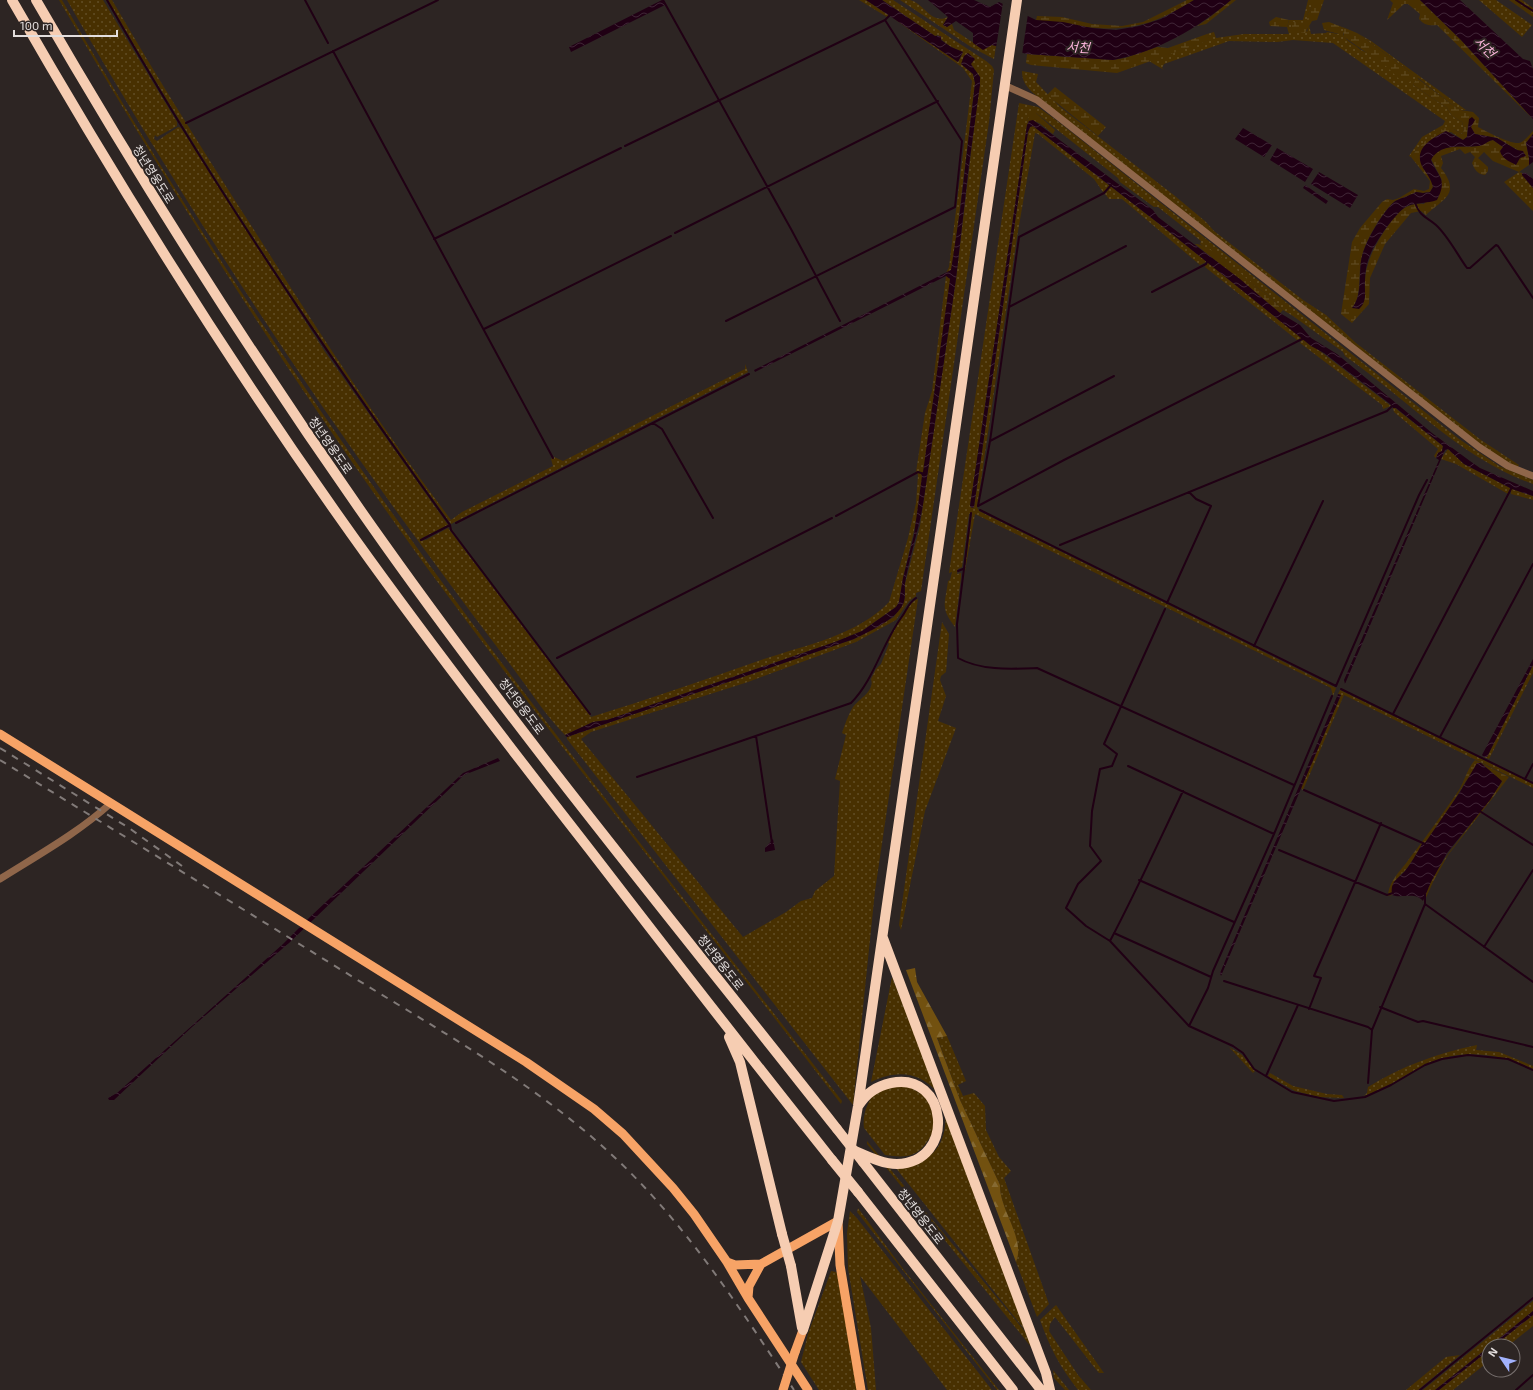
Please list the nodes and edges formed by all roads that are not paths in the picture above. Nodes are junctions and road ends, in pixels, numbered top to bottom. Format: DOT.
graph roads {
  1 [pos="12,0"];
  2 [pos="36,0"];
  3 [pos="1017,0"];
  4 [pos="1004,85"];
  5 [pos="1533,476"];
  6 [pos="0,734"];
  7 [pos="111,803"];
  8 [pos="0,879"];
  9 [pos="883,937"];
  10 [pos="722,1023"];
  11 [pos="858,1106"];
  12 [pos="863,1158"];
  13 [pos="838,1221"];
  14 [pos="727,1262"];
  15 [pos="761,1264"];
  16 [pos="748,1298"];
  17 [pos="803,1330"];
  18 [pos="783,1390"];
  19 [pos="808,1390"];
  20 [pos="861,1390"];
  21 [pos="1013,1390"];
  22 [pos="1041,1390"];
  23 [pos="1050,1390"];
  1 -- 10 [label="highway"];
  2 -- 12 [label="highway, 청년영웅도로, bridge"];
  3 -- 4 [label="highway"];
  4 -- 5 [label="street"];
  4 -- 9 [label="highway"];
  6 -- 7 [label="main road"];
  7 -- 8 [label="street"];
  7 -- 14 [label="main road"];
  9 -- 11 [label="highway"];
  9 -- 23 [label="highway"];
  10 -- 17 [label="highway, bridge"];
  10 -- 21 [label="highway, bridge"];
  11 -- 12 [label="highway"];
  11 -- 13 [label="highway"];
  12 -- 22 [label="highway, 청년영웅도로"];
  13 -- 15 [label="main road"];
  13 -- 17 [label="highway"];
  13 -- 20 [label="main road"];
  14 -- 15 [label="main road"];
  14 -- 16 [label="main road"];
  15 -- 16 [label="main road"];
  16 -- 19 [label="main road"];
  17 -- 18 [label="main road, bridge"];
}
